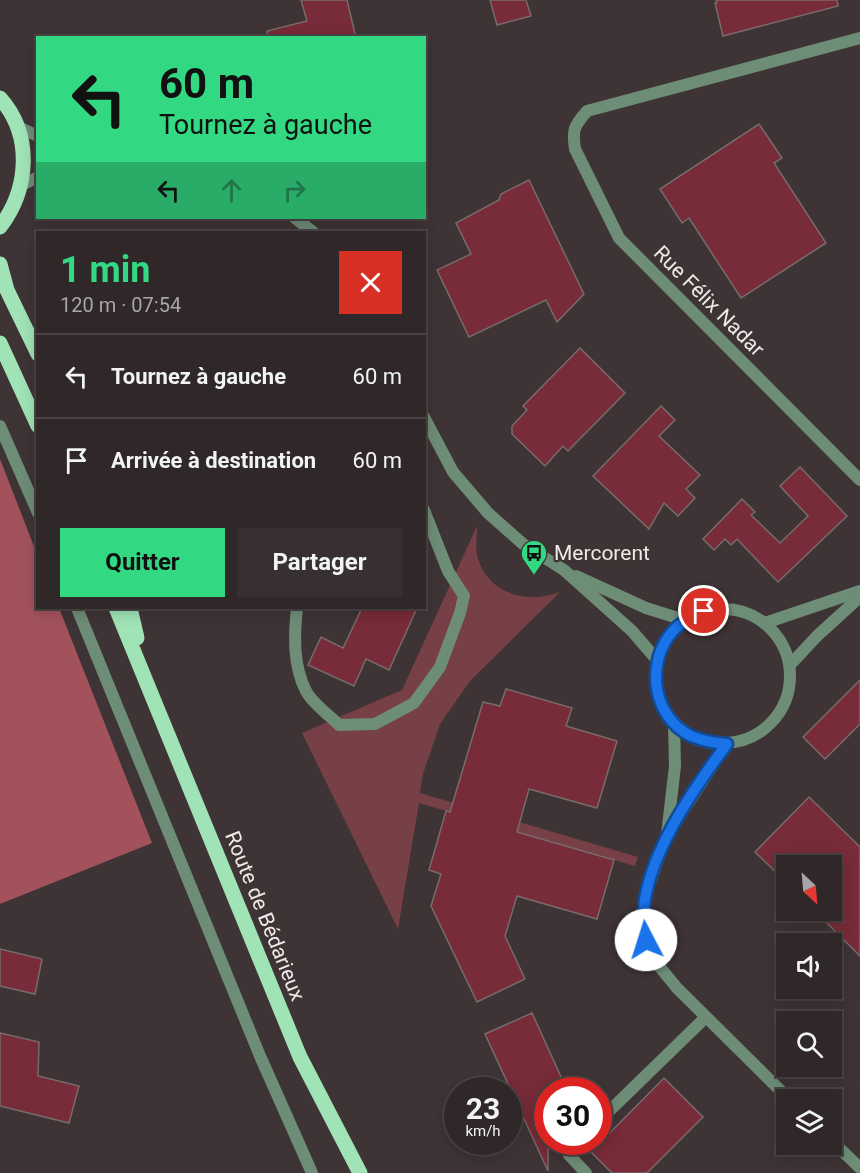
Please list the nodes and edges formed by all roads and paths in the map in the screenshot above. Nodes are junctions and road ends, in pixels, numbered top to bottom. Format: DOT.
graph roads {
  1 [pos="860,38"];
  2 [pos="0,98"];
  3 [pos="18,128"];
  4 [pos="36,135"];
  5 [pos="36,178"];
  6 [pos="22,185"];
  7 [pos="296,219"];
  8 [pos="0,227"];
  9 [pos="312,231"];
  10 [pos="0,264"];
  11 [pos="0,343"];
  12 [pos="36,350"];
  13 [pos="36,422"];
  14 [pos="426,422"];
  15 [pos="0,426"];
  16 [pos="860,480"];
  17 [pos="36,508"];
  18 [pos="426,515"];
  19 [pos="564,570"];
  20 [pos="860,591"];
  21 [pos="860,597"];
  22 [pos="77,609"];
  23 [pos="116,609"];
  24 [pos="130,609"];
  25 [pos="297,609"];
  26 [pos="684,621"];
  27 [pos="765,623"];
  28 [pos="657,660"];
  29 [pos="790,665"];
  30 [pos="143,670"];
  31 [pos="674,723"];
  32 [pos="727,744"];
  33 [pos="666,835"];
  34 [pos="706,1017"];
  35 [pos="779,1089"];
  36 [pos="612,1108"];
  37 [pos="842,1151"];
  38 [pos="569,1155"];
  39 [pos="860,1168"];
  40 [pos="312,1173"];
  41 [pos="360,1173"];
  42 [pos="586,1173"];
  1 -- 16 [label="street, Rue Félix Nadar"];
  2 -- 3 [label="main road"];
  3 -- 4 [label="street"];
  3 -- 6 [label="main road"];
  5 -- 6 [label="street"];
  6 -- 8 [label="main road"];
  7 -- 9 [label="street"];
  10 -- 12 [label="main road"];
  11 -- 13 [label="main road"];
  14 -- 19 [label="street"];
  15 -- 17 [label="street"];
  18 -- 25 [label="street"];
  19 -- 26 [label="street"];
  19 -- 28 [label="street"];
  20 -- 27 [label="street"];
  21 -- 29 [label="street"];
  22 -- 40 [label="street"];
  23 -- 30 [label="main road, Route de Bédarieux"];
  24 -- 30 [label="main road, Route de Bédarieux"];
  26 -- 27 [label="street"];
  26 -- 28 [label="street"];
  27 -- 29 [label="street"];
  28 -- 31 [label="street"];
  29 -- 32 [label="street"];
  30 -- 41 [label="main road, Route de Bédarieux"];
  31 -- 32 [label="street"];
  31 -- 33 [label="street"];
  32 -- 33 [label="street"];
  33 -- 34 [label="street"];
  34 -- 35 [label="street"];
  34 -- 36 [label="street"];
  37 -- 39 [label="street"];
  38 -- 42 [label="street"];
}
